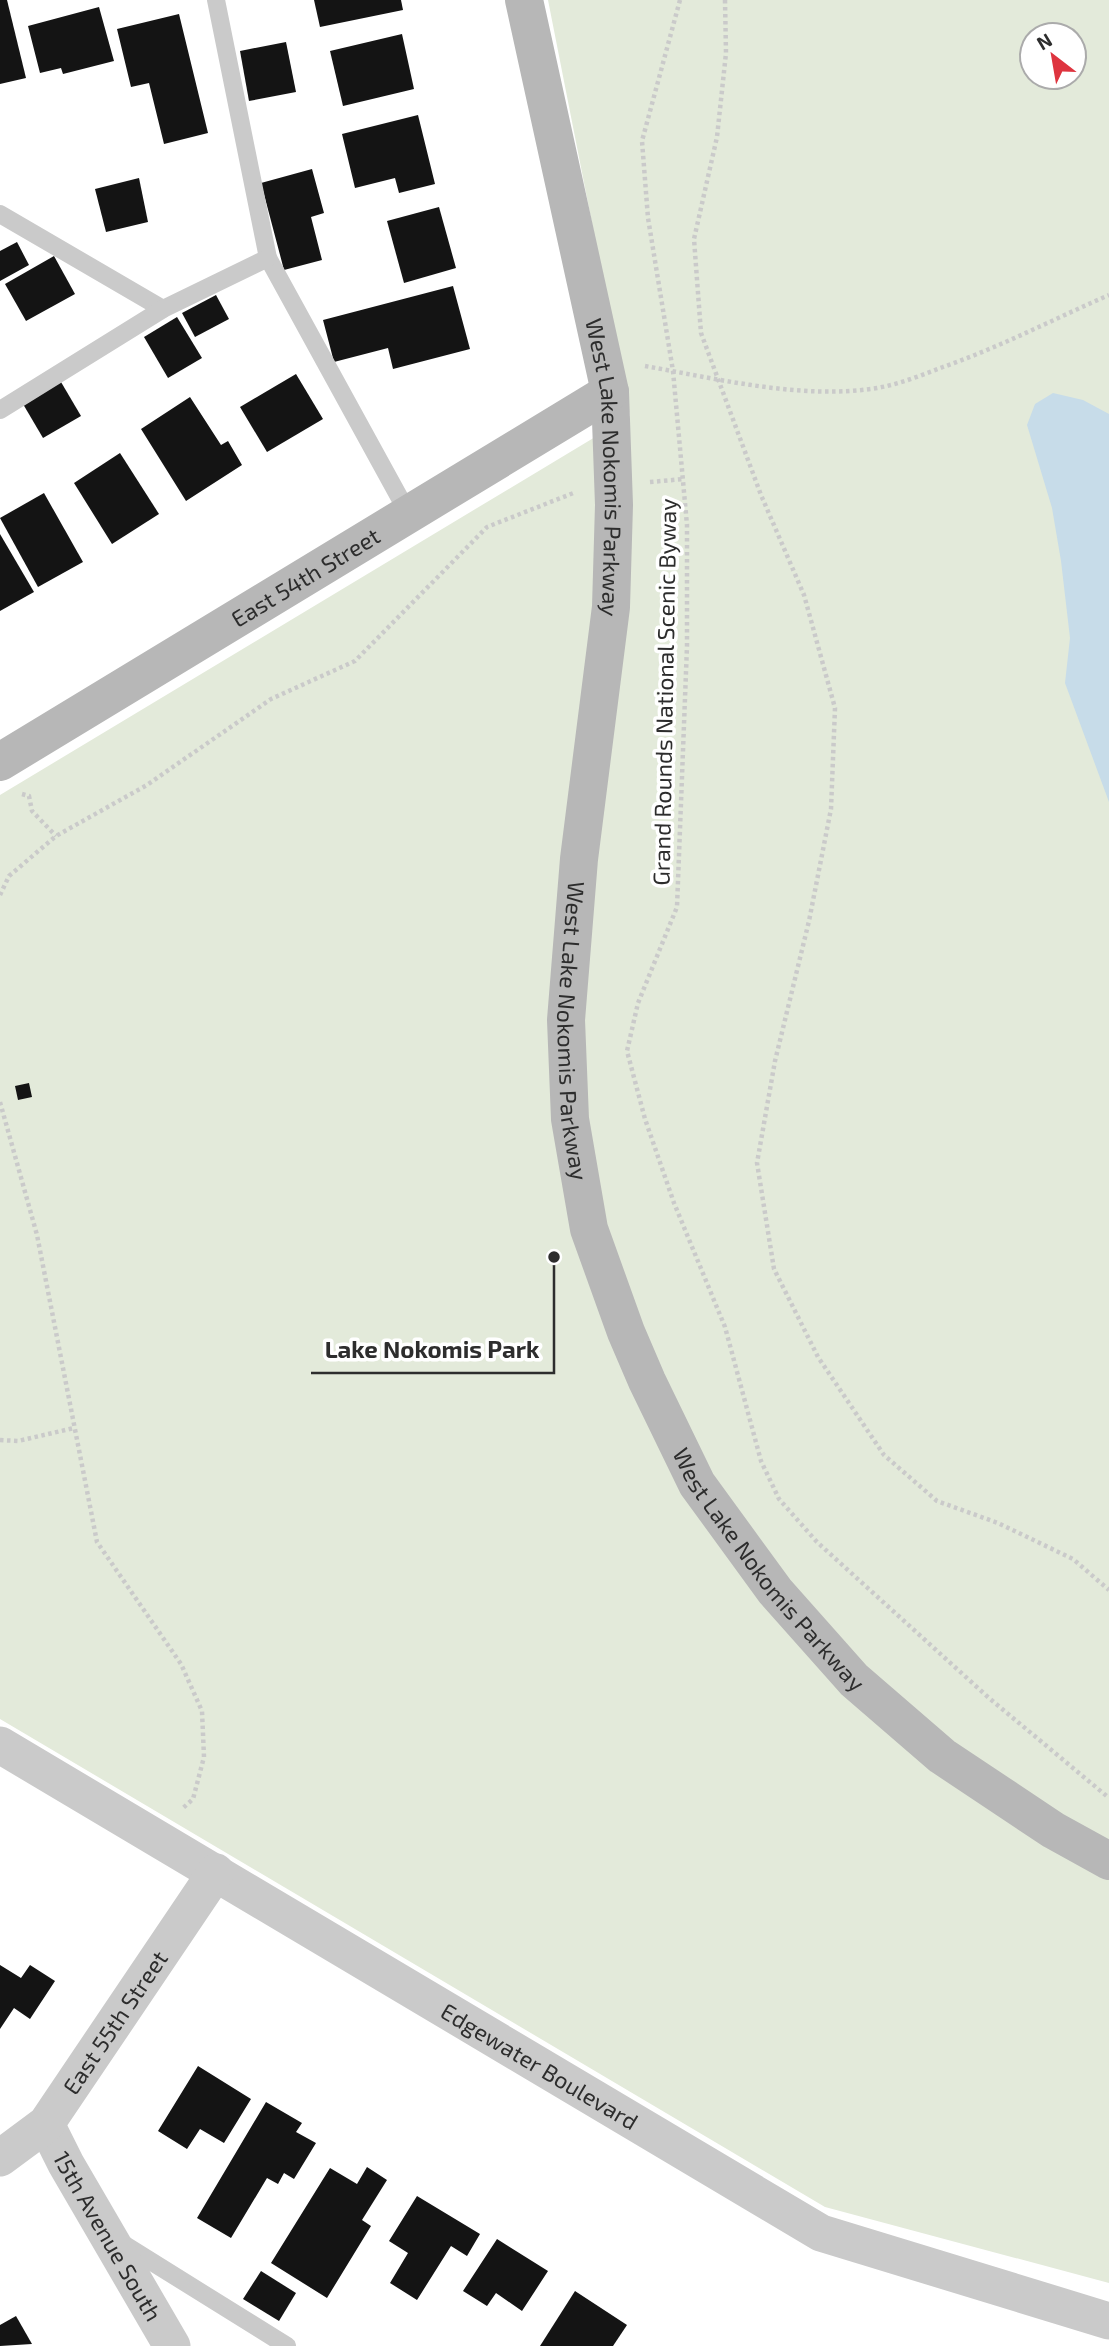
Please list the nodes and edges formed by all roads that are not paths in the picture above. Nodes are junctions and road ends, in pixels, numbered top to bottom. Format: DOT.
graph roads {
  1 [pos="216,0"];
  2 [pos="524,0"];
  3 [pos="0,214"];
  4 [pos="268,258"];
  5 [pos="163,309"];
  6 [pos="610,392"];
  7 [pos="0,410"];
  8 [pos="408,513"];
  9 [pos="9,778"];
  10 [pos="0,1745"];
  11 [pos="1109,1861"];
  12 [pos="216,1872"];
  13 [pos="46,2124"];
  14 [pos="0,2158"];
  15 [pos="108,2234"];
  16 [pos="1109,2321"];
  17 [pos="172,2346"];
  18 [pos="287,2346"];
  1 -- 4 [label="lane"];
  2 -- 6 [label="street, West Lake Nokomis Parkway"];
  3 -- 5 [label="lane"];
  4 -- 5 [label="lane"];
  4 -- 8 [label="lane"];
  5 -- 7 [label="lane"];
  6 -- 8 [label="street, East 54th Street"];
  6 -- 11 [label="street, West Lake Nokomis Parkway"];
  8 -- 9 [label="street, East 54th Street"];
  10 -- 12 [label="street, Edgewater Boulevard"];
  12 -- 13 [label="street, East 55th Street"];
  12 -- 16 [label="street, Edgewater Boulevard"];
  13 -- 14 [label="street, East 55th Street"];
  13 -- 15 [label="street, 15th Avenue South"];
  15 -- 17 [label="street, 15th Avenue South"];
  15 -- 18 [label="lane"];
}
